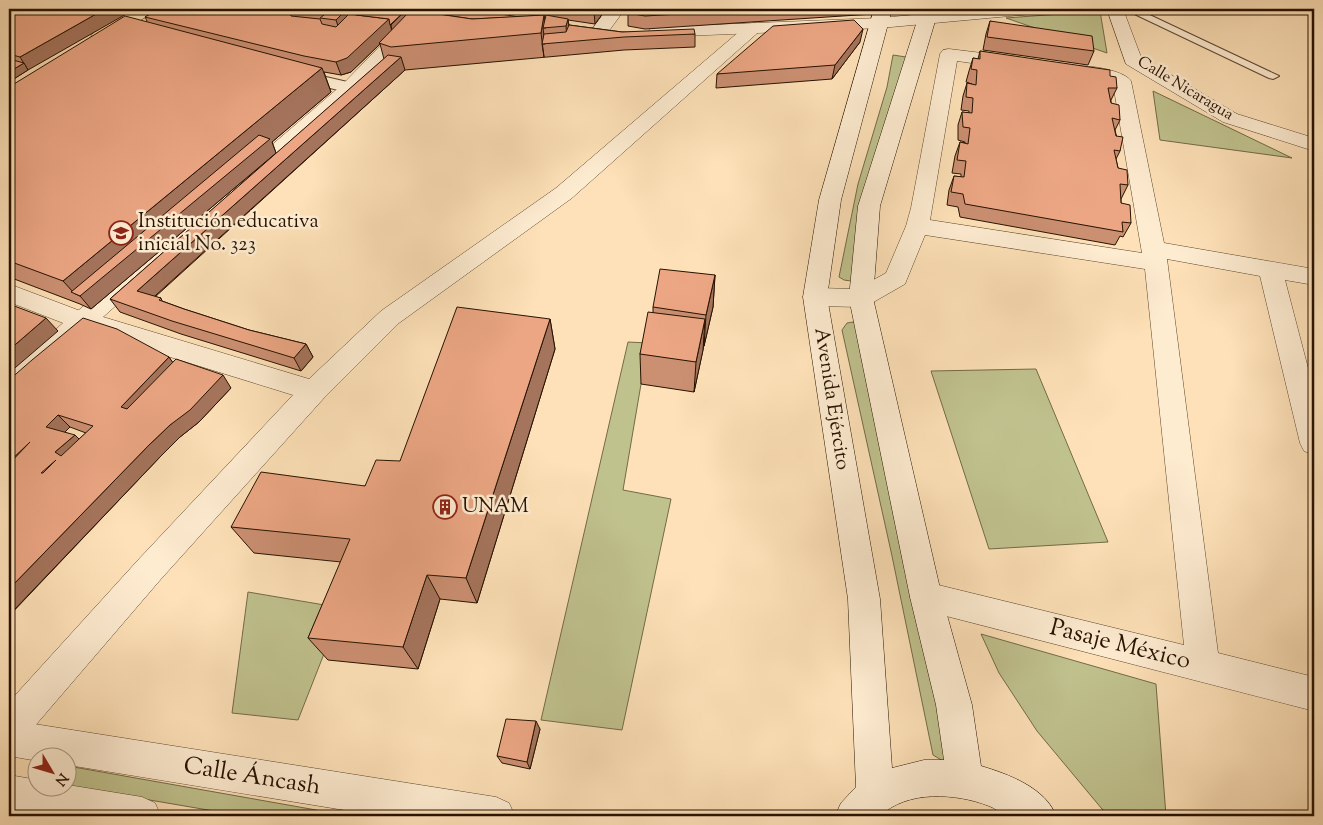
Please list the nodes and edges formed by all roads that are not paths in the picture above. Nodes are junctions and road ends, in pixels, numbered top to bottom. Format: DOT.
graph roads {
  1 [pos="425,9"];
  2 [pos="616,9"];
  3 [pos="1032,9"];
  4 [pos="1116,9"];
  5 [pos="1129,9"];
  6 [pos="153,14"];
  7 [pos="927,14"];
  8 [pos="881,16"];
  9 [pos="754,28"];
  10 [pos="578,32"];
  11 [pos="636,33"];
  12 [pos="617,34"];
  13 [pos="597,35"];
  14 [pos="82,47"];
  15 [pos="109,50"];
  16 [pos="284,72"];
  17 [pos="1274,76"];
  18 [pos="350,88"];
  19 [pos="1314,145"];
  20 [pos="917,226"];
  21 [pos="1155,256"];
  22 [pos="1270,269"];
  23 [pos="1314,277"];
  24 [pos="9,293"];
  25 [pos="815,298"];
  26 [pos="860,298"];
  27 [pos="82,321"];
  28 [pos="9,386"];
  29 [pos="314,391"];
  30 [pos="1314,443"];
  31 [pos="926,597"];
  32 [pos="1203,665"];
  33 [pos="1314,694"];
  34 [pos="9,728"];
  35 [pos="9,738"];
  36 [pos="966,780"];
  37 [pos="9,794"];
  38 [pos="864,806"];
  39 [pos="142,816"];
  40 [pos="496,816"];
  41 [pos="1037,816"];
  1 -- 18 [label="street"];
  2 -- 13 [label="street"];
  3 -- 7 [label="street"];
  4 -- 19 [label="street, Calle Nicaragua"];
  5 -- 17 [label="lane"];
  6 -- 14 [label="main road"];
  6 -- 15 [label="main road"];
  7 -- 8 [label="street"];
  7 -- 26 [label="street"];
  8 -- 9 [label="street"];
  8 -- 25 [label="street, Avenida Ejército"];
  9 -- 11 [label="street"];
  9 -- 29 [label="street"];
  10 -- 13 [label="street"];
  12 -- 13 [label="street"];
  16 -- 18 [label="street"];
  18 -- 27 [label="street"];
  20 -- 21 [label="street"];
  20 -- 21 [label="street"];
  20 -- 26 [label="street"];
  21 -- 22 [label="street"];
  21 -- 32 [label="street"];
  22 -- 23 [label="street"];
  22 -- 30 [label="street"];
  24 -- 27 [label="street"];
  25 -- 26 [label="street"];
  25 -- 38 [label="street, Avenida Ejército"];
  26 -- 31 [label="street"];
  27 -- 28 [label="street"];
  27 -- 29 [label="street"];
  29 -- 34 [label="street"];
  31 -- 32 [label="street, Pasaje México"];
  31 -- 36 [label="street"];
  32 -- 33 [label="street, Pasaje México"];
  35 -- 40 [label="street, Calle Áncash"];
  36 -- 38 [label="street"];
  36 -- 41 [label="street"];
  37 -- 39 [label="street"];
}
